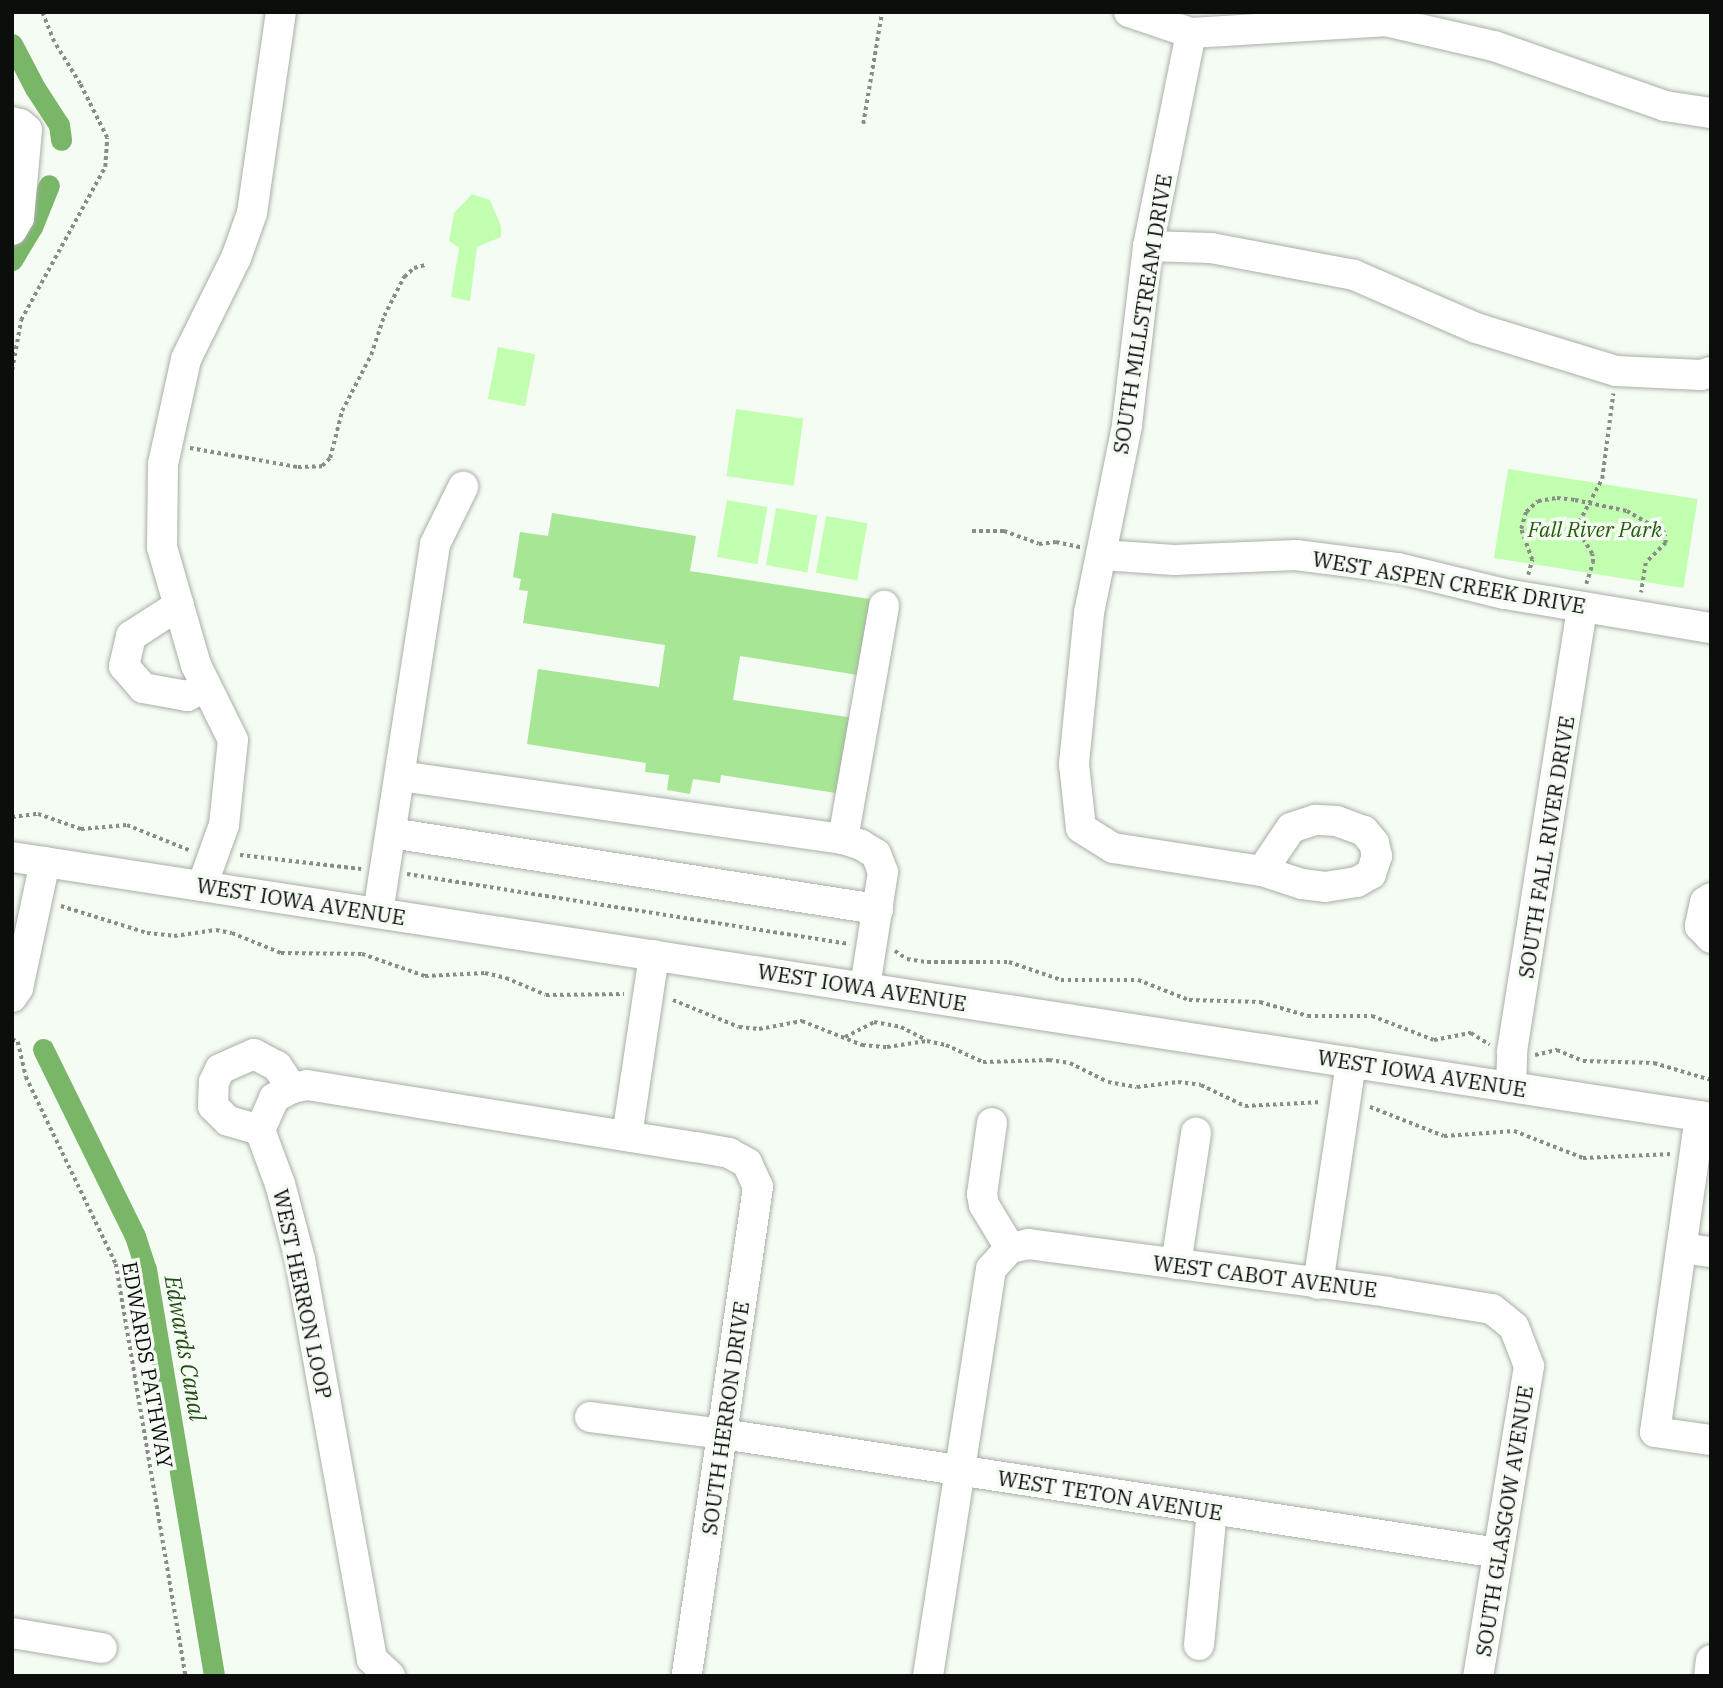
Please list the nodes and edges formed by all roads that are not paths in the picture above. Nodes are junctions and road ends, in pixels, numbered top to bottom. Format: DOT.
graph roads {
  1 [pos="282,12"];
  2 [pos="1129,12"];
  3 [pos="1191,33"];
  4 [pos="1711,113"];
  5 [pos="12,122"];
  6 [pos="12,230"];
  7 [pos="1148,246"];
  8 [pos="1711,372"];
  9 [pos="463,487"];
  10 [pos="1101,555"];
  11 [pos="179,605"];
  12 [pos="884,606"];
  13 [pos="1582,607"];
  14 [pos="1711,628"];
  15 [pos="206,687"];
  16 [pos="400,776"];
  17 [pos="391,833"];
  18 [pos="843,839"];
  19 [pos="12,857"];
  20 [pos="45,862"];
  21 [pos="1262,871"];
  22 [pos="202,886"];
  23 [pos="1711,898"];
  24 [pos="878,909"];
  25 [pos="378,913"];
  26 [pos="1711,938"];
  27 [pos="654,955"];
  28 [pos="865,987"];
  29 [pos="12,997"];
  30 [pos="1352,1062"];
  31 [pos="1511,1087"];
  32 [pos="292,1088"];
  33 [pos="1706,1117"];
  34 [pos="992,1123"];
  35 [pos="260,1130"];
  36 [pos="1196,1133"];
  37 [pos="627,1136"];
  38 [pos="1010,1248"];
  39 [pos="1696,1250"];
  40 [pos="1176,1264"];
  41 [pos="1318,1284"];
  42 [pos="1514,1327"];
  43 [pos="590,1417"];
  44 [pos="723,1434"];
  45 [pos="1711,1440"];
  46 [pos="958,1472"];
  47 [pos="1212,1511"];
  48 [pos="1498,1553"];
  49 [pos="12,1633"];
  50 [pos="1199,1645"];
  51 [pos="102,1648"];
  52 [pos="1711,1660"];
  53 [pos="390,1676"];
  54 [pos="687,1676"];
  55 [pos="928,1676"];
  56 [pos="1478,1676"];
  57 [pos="1709,1676"];
  1 -- 11 [label="street"];
  2 -- 3 [label="street"];
  3 -- 4 [label="street"];
  3 -- 7 [label="street, SOUTH MILLSTREAM DRIVE"];
  5 -- 6 [label="street"];
  7 -- 8 [label="street"];
  7 -- 10 [label="street, SOUTH MILLSTREAM DRIVE"];
  9 -- 16 [label="street"];
  10 -- 13 [label="street, WEST ASPEN CREEK DRIVE"];
  10 -- 21 [label="street, SOUTH MILLSTREAM DRIVE"];
  11 -- 15 [label="street"];
  11 -- 15 [label="street"];
  12 -- 18 [label="street"];
  13 -- 14 [label="street, WEST ASPEN CREEK DRIVE"];
  13 -- 31 [label="street, SOUTH FALL RIVER DRIVE"];
  15 -- 22 [label="street"];
  16 -- 17 [label="street"];
  16 -- 18 [label="street"];
  17 -- 24 [label="street"];
  17 -- 25 [label="street"];
  18 -- 24 [label="street"];
  19 -- 20 [label="street, WEST IOWA AVENUE"];
  20 -- 22 [label="street, WEST IOWA AVENUE"];
  20 -- 29 [label="street"];
  22 -- 25 [label="street, WEST IOWA AVENUE"];
  23 -- 26 [label="street"];
  24 -- 28 [label="street"];
  25 -- 27 [label="street, WEST IOWA AVENUE"];
  27 -- 28 [label="street, WEST IOWA AVENUE"];
  27 -- 37 [label="street"];
  28 -- 30 [label="street, WEST IOWA AVENUE"];
  30 -- 31 [label="street, WEST IOWA AVENUE"];
  30 -- 41 [label="street"];
  31 -- 33 [label="street, WEST IOWA AVENUE"];
  32 -- 35 [label="street"];
  32 -- 35 [label="street"];
  32 -- 37 [label="street"];
  33 -- 39 [label="street"];
  34 -- 38 [label="street"];
  35 -- 53 [label="street, WEST HERRON LOOP"];
  36 -- 40 [label="street"];
  37 -- 44 [label="street, SOUTH HERRON DRIVE"];
  38 -- 40 [label="street, WEST CABOT AVENUE"];
  38 -- 46 [label="street"];
  39 -- 45 [label="street"];
  40 -- 41 [label="street, WEST CABOT AVENUE"];
  41 -- 42 [label="street, WEST CABOT AVENUE"];
  42 -- 48 [label="street, SOUTH GLASGOW AVENUE"];
  43 -- 44 [label="street, WEST TETON AVENUE"];
  44 -- 46 [label="street, WEST TETON AVENUE"];
  44 -- 54 [label="street, SOUTH HERRON DRIVE"];
  46 -- 47 [label="street, WEST TETON AVENUE"];
  46 -- 55 [label="street"];
  47 -- 48 [label="street, WEST TETON AVENUE"];
  47 -- 50 [label="street"];
  48 -- 56 [label="street, SOUTH GLASGOW AVENUE"];
  49 -- 51 [label="street"];
  52 -- 57 [label="street"];
}
